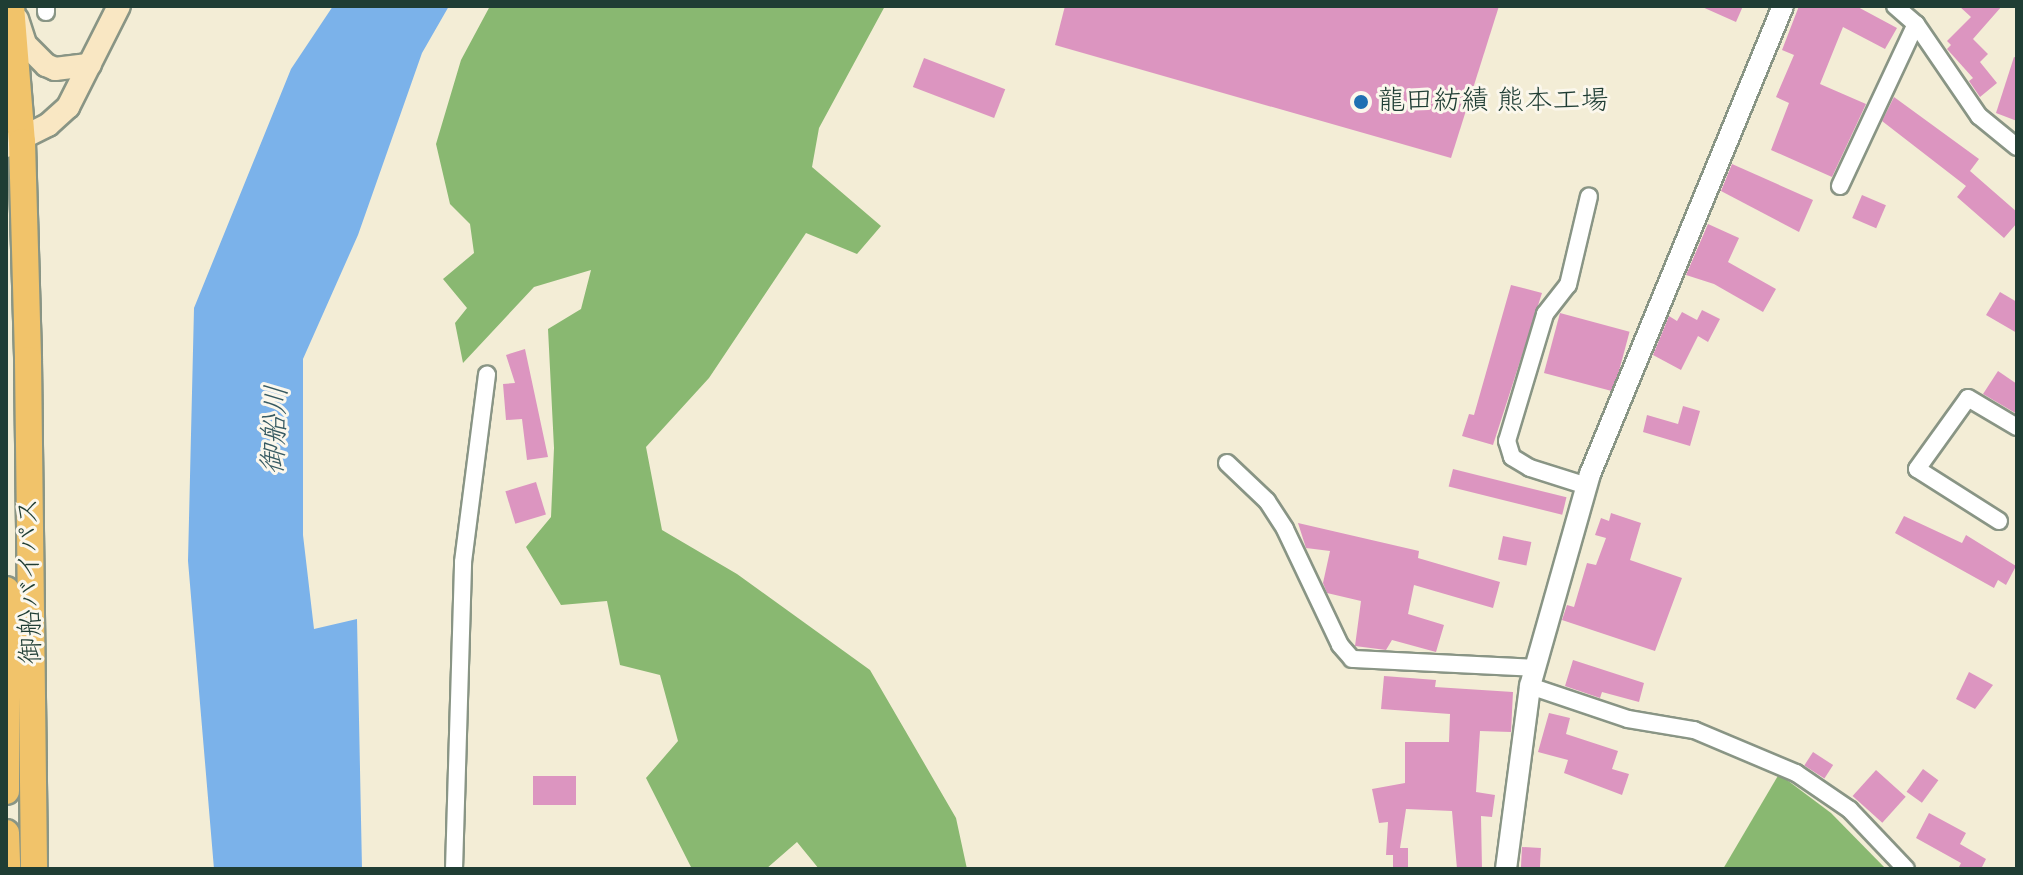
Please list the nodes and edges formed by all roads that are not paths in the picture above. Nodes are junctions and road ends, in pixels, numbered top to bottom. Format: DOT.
graph roads {
  1 [pos="13,6"];
  2 [pos="119,6"];
  3 [pos="1783,6"];
  4 [pos="1895,6"];
  5 [pos="1916,24"];
  6 [pos="90,65"];
  7 [pos="14,144"];
  8 [pos="2017,147"];
  9 [pos="1840,186"];
  10 [pos="1589,196"];
  11 [pos="487,375"];
  12 [pos="2017,427"];
  13 [pos="1227,463"];
  14 [pos="1587,486"];
  15 [pos="1999,521"];
  16 [pos="6,590"];
  17 [pos="1532,677"];
  18 [pos="6,791"];
  19 [pos="6,833"];
  20 [pos="7,869"];
  21 [pos="34,869"];
  22 [pos="454,869"];
  23 [pos="1506,869"];
  24 [pos="1906,869"];
  1 -- 6 [label="main road"];
  1 -- 7 [label="highway, 御船バイパス"];
  2 -- 6 [label="main road"];
  3 -- 14 [label="street"];
  4 -- 5 [label="street"];
  5 -- 8 [label="street"];
  5 -- 9 [label="street"];
  6 -- 7 [label="main road"];
  7 -- 21 [label="highway, 御船バイパス"];
  10 -- 14 [label="street"];
  11 -- 22 [label="street"];
  12 -- 15 [label="street"];
  13 -- 17 [label="street"];
  14 -- 17 [label="street"];
  16 -- 18 [label="highway, 御船バイパス"];
  17 -- 23 [label="street"];
  17 -- 24 [label="street"];
  19 -- 20 [label="highway"];
}
